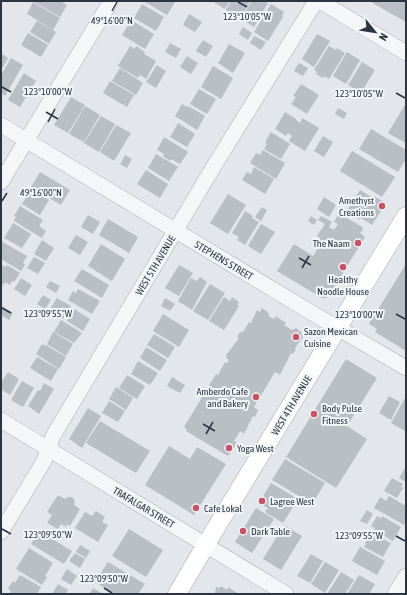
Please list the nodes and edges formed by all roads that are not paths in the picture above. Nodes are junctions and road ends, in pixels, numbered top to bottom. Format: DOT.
graph roads {
  1 [pos="111,1"];
  2 [pos="316,1"];
  3 [pos="320,1"];
  4 [pos="406,53"];
  5 [pos="1,125"];
  6 [pos="26,140"];
  7 [pos="1,182"];
  8 [pos="406,216"];
  9 [pos="176,231"];
  10 [pos="338,328"];
  11 [pos="406,368"];
  12 [pos="1,420"];
  13 [pos="48,449"];
  14 [pos="1,532"];
  15 [pos="206,545"];
  16 [pos="406,576"];
  17 [pos="177,594"];
  18 [pos="286,594"];
  19 [pos="395,594"];
  1 -- 6 [label="street"];
  2 -- 9 [label="street, WEST 5TH AVENUE"];
  3 -- 4 [label="street"];
  5 -- 6 [label="street, STEPHENS STREET"];
  6 -- 7 [label="street"];
  6 -- 9 [label="street, STEPHENS STREET"];
  8 -- 10 [label="main road, WEST 4TH AVENUE"];
  9 -- 10 [label="street, STEPHENS STREET"];
  9 -- 13 [label="street, WEST 5TH AVENUE"];
  10 -- 11 [label="street, STEPHENS STREET"];
  10 -- 15 [label="main road, WEST 4TH AVENUE"];
  12 -- 13 [label="street, TRAFALGAR STREET"];
  13 -- 14 [label="street, WEST 5TH AVENUE"];
  13 -- 15 [label="street, TRAFALGAR STREET"];
  15 -- 17 [label="main road, WEST 4TH AVENUE"];
  15 -- 18 [label="street, TRAFALGAR STREET"];
  16 -- 19 [label="street"];
}
